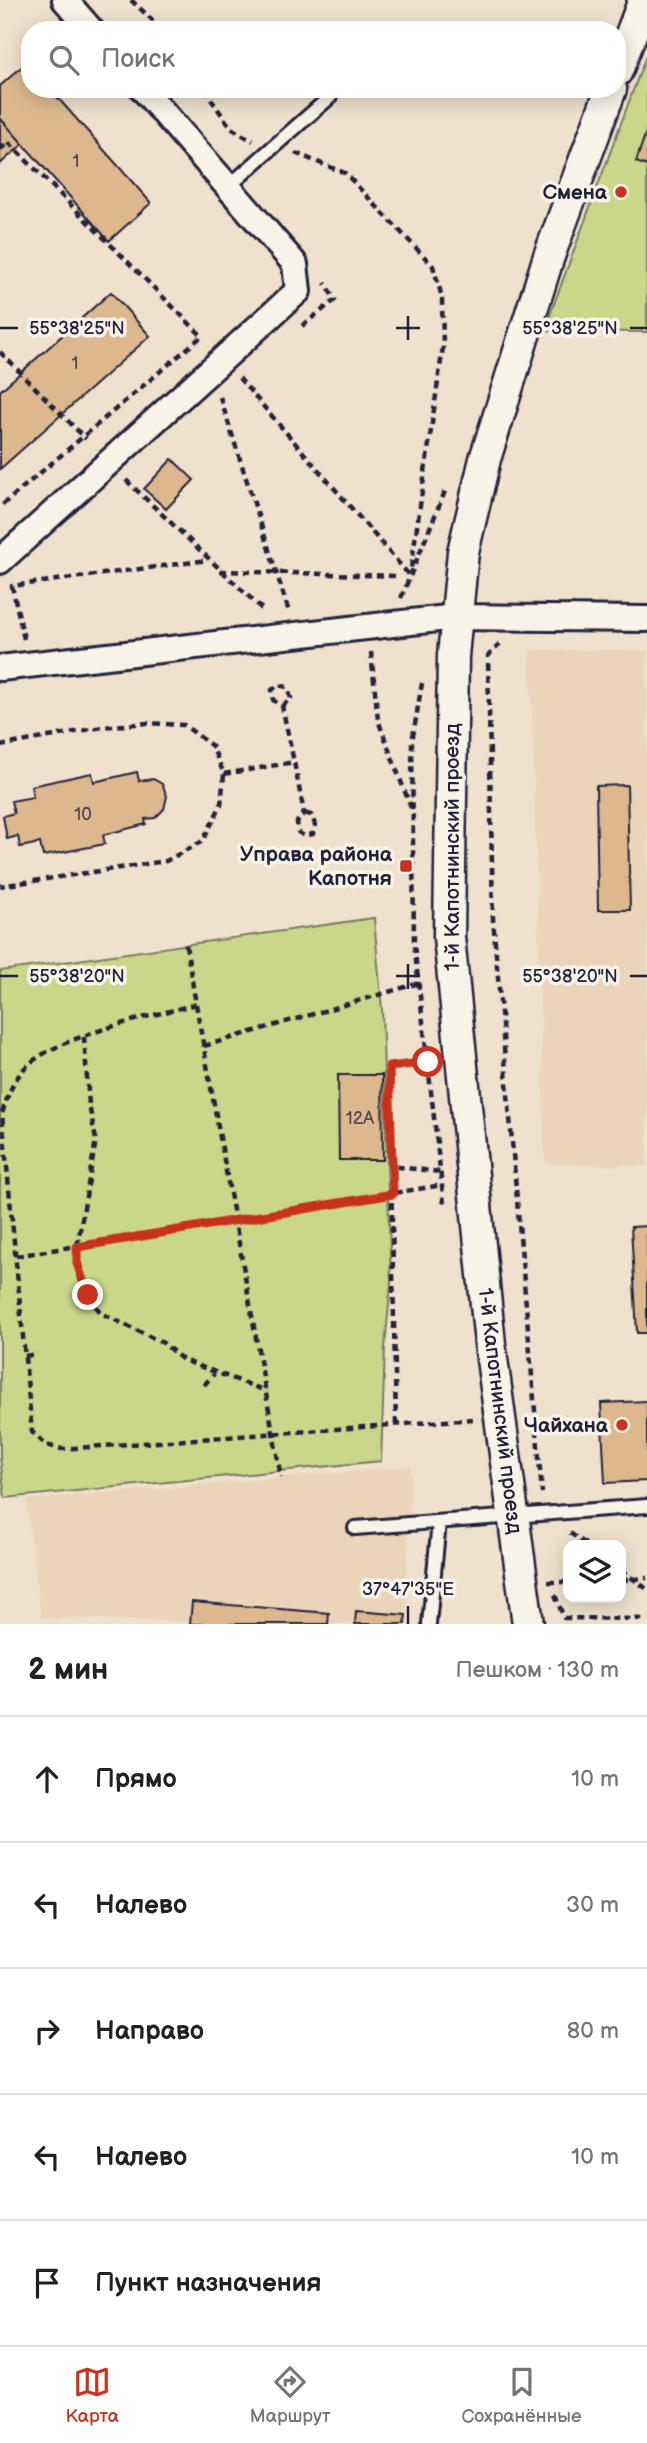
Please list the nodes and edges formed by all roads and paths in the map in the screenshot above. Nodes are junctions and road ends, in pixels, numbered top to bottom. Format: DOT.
graph roads {
  1 [pos="65,0"];
  2 [pos="131,0"];
  3 [pos="644,0"];
  4 [pos="83,21"];
  5 [pos="153,21"];
  6 [pos="626,47"];
  7 [pos="151,98"];
  8 [pos="210,98"];
  9 [pos="329,98"];
  10 [pos="608,98"];
  11 [pos="275,145"];
  12 [pos="0,150"];
  13 [pos="228,187"];
  14 [pos="0,352"];
  15 [pos="238,376"];
  16 [pos="209,400"];
  17 [pos="84,437"];
  18 [pos="108,462"];
  19 [pos="133,469"];
  20 [pos="0,507"];
  21 [pos="208,560"];
  22 [pos="8,568"];
  23 [pos="219,571"];
  24 [pos="277,573"];
  25 [pos="399,576"];
  26 [pos="12,586"];
  27 [pos="14,601"];
  28 [pos="266,613"];
  29 [pos="456,617"];
  30 [pos="292,619"];
  31 [pos="647,619"];
  32 [pos="511,641"];
  33 [pos="369,642"];
  34 [pos="0,668"];
  35 [pos="422,680"];
  36 [pos="282,706"];
  37 [pos="0,746"];
  38 [pos="294,762"];
  39 [pos="224,774"];
  40 [pos="304,813"];
  41 [pos="0,886"];
  42 [pos="186,945"];
  43 [pos="419,983"];
  44 [pos="196,1004"];
  45 [pos="84,1037"];
  46 [pos="204,1046"];
  47 [pos="428,1062"];
  48 [pos="391,1166"];
  49 [pos="440,1172"];
  50 [pos="442,1185"];
  51 [pos="393,1194"];
  52 [pos="235,1221"];
  53 [pos="77,1247"];
  54 [pos="16,1256"];
  55 [pos="88,1295"];
  56 [pos="79,1302"];
  57 [pos="37,1354"];
  58 [pos="25,1356"];
  59 [pos="214,1374"];
  60 [pos="204,1385"];
  61 [pos="266,1391"];
  62 [pos="474,1419"];
  63 [pos="396,1426"];
  64 [pos="274,1435"];
  65 [pos="281,1477"];
  66 [pos="647,1506"];
  67 [pos="544,1514"];
  68 [pos="513,1516"];
  69 [pos="439,1522"];
  70 [pos="355,1528"];
  71 [pos="548,1569"];
  72 [pos="626,1574"];
  73 [pos="647,1578"];
  74 [pos="633,1579"];
  75 [pos="626,1580"];
  76 [pos="550,1582"];
  77 [pos="563,1582"];
  78 [pos="647,1590"];
  79 [pos="647,1619"];
  80 [pos="429,1624"];
  81 [pos="528,1624"];
  1 -- 4 [label="street"];
  2 -- 5 [label="path"];
  3 -- 6 [label="street"];
  7 -- 13 [label="street"];
  8 -- 11 [label="path"];
  9 -- 11 [label="lane"];
  10 -- 29 [label="street, 1-й Капотнинский проезд"];
  11 -- 13 [label="lane"];
  11 -- 15 [label="path"];
  12 -- 17 [label="path"];
  13 -- 18 [label="street"];
  14 -- 17 [label="path"];
  16 -- 24 [label="path"];
  17 -- 18 [label="path"];
  17 -- 20 [label="path"];
  18 -- 22 [label="street"];
  19 -- 21 [label="path"];
  21 -- 23 [label="path"];
  21 -- 26 [label="path"];
  22 -- 26 [label="path"];
  23 -- 24 [label="path"];
  23 -- 28 [label="path"];
  24 -- 25 [label="path"];
  24 -- 30 [label="path"];
  26 -- 27 [label="path"];
  29 -- 31 [label="street"];
  29 -- 34 [label="street"];
  29 -- 68 [label="street, 1-й Капотнинский проезд"];
  32 -- 67 [label="path"];
  33 -- 35 [label="path"];
  36 -- 36 [label="path"];
  36 -- 38 [label="path"];
  37 -- 39 [label="path"];
  38 -- 39 [label="path"];
  38 -- 40 [label="path"];
  39 -- 41 [label="path"];
  40 -- 40 [label="path"];
  42 -- 44 [label="path"];
  43 -- 46 [label="path"];
  44 -- 45 [label="path"];
  44 -- 46 [label="path"];
  45 -- 53 [label="path"];
  45 -- 54 [label="path"];
  46 -- 52 [label="path"];
  47 -- 48 [label="path"];
  48 -- 49 [label="path"];
  48 -- 51 [label="path"];
  50 -- 51 [label="path"];
  51 -- 52 [label="path"];
  51 -- 63 [label="path"];
  52 -- 53 [label="path"];
  52 -- 61 [label="path"];
  53 -- 54 [label="path"];
  53 -- 55 [label="path"];
  54 -- 58 [label="path"];
  55 -- 56 [label="path"];
  55 -- 59 [label="path"];
  57 -- 58 [label="path"];
  58 -- 64 [label="path"];
  59 -- 60 [label="path"];
  59 -- 61 [label="path"];
  61 -- 64 [label="path"];
  62 -- 63 [label="path"];
  63 -- 64 [label="path"];
  64 -- 65 [label="path"];
  66 -- 67 [label="lane"];
  67 -- 68 [label="lane"];
  68 -- 69 [label="lane"];
  68 -- 81 [label="street, 1-й Капотнинский проезд"];
  69 -- 70 [label="lane"];
  69 -- 80 [label="lane"];
  71 -- 76 [label="path"];
  72 -- 74 [label="path"];
  73 -- 74 [label="path"];
  74 -- 75 [label="path"];
  74 -- 78 [label="path"];
  76 -- 77 [label="path"];
  76 -- 79 [label="path"];
}
